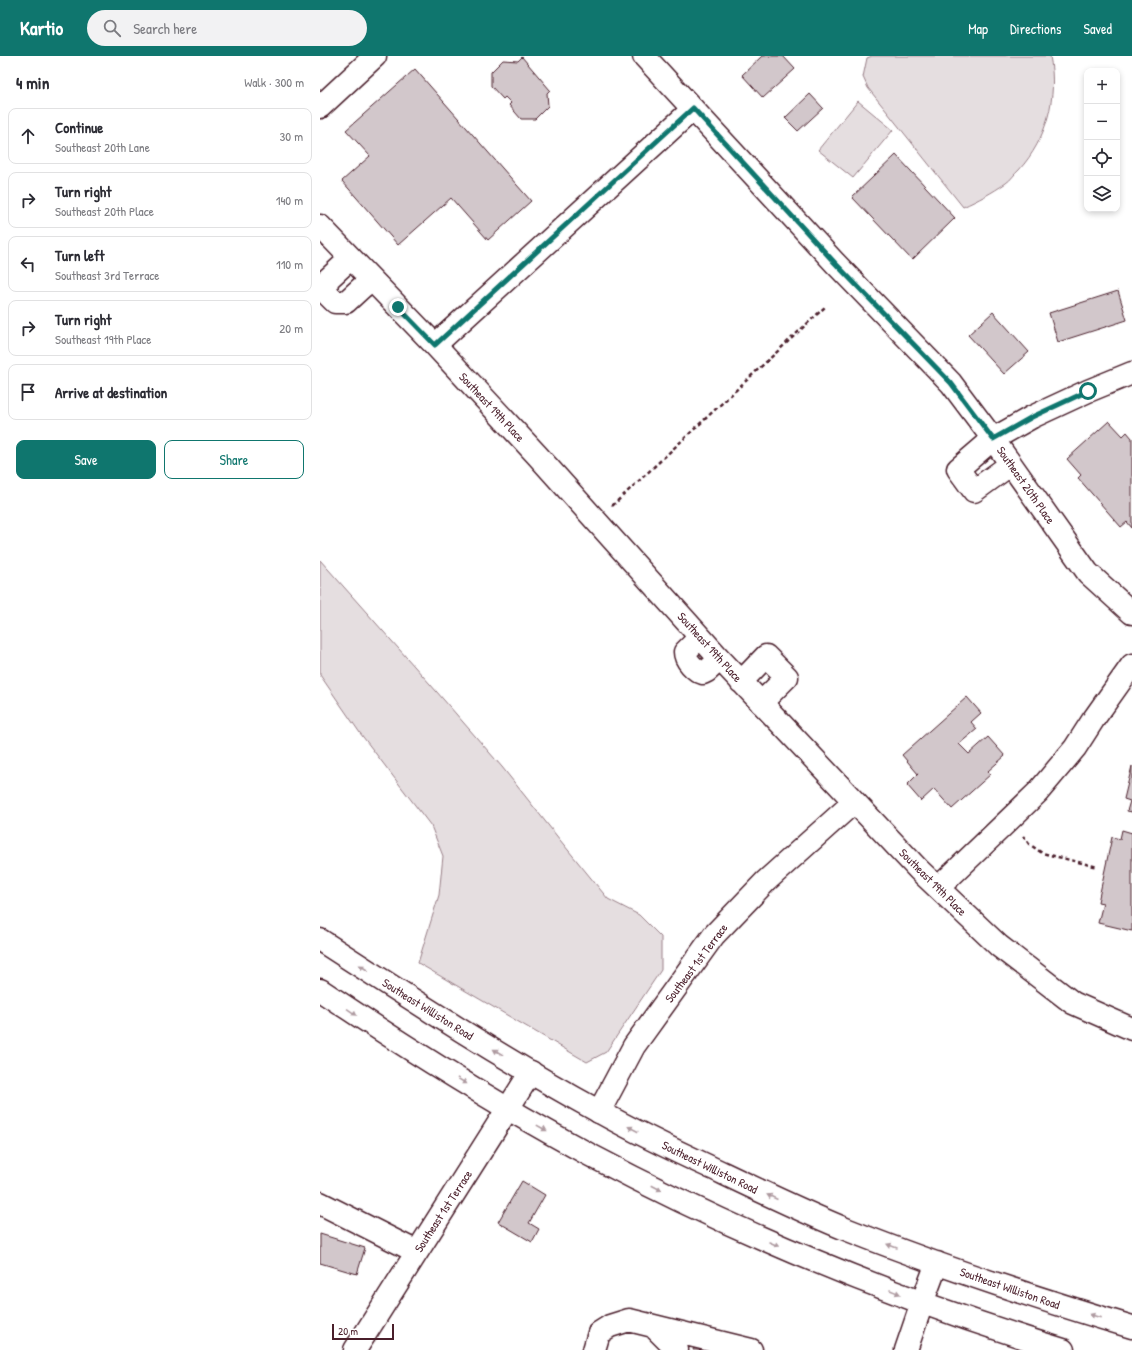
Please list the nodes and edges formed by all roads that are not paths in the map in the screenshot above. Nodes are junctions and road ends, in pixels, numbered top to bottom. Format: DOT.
graph roads {
  1 [pos="375,56"];
  2 [pos="644,56"];
  3 [pos="320,107"];
  4 [pos="693,108"];
  5 [pos="320,226"];
  6 [pos="351,258"];
  7 [pos="371,279"];
  8 [pos="435,345"];
  9 [pos="1132,373"];
  10 [pos="993,439"];
  11 [pos="1011,464"];
  12 [pos="1132,613"];
  13 [pos="1132,665"];
  14 [pos="741,682"];
  15 [pos="761,703"];
  16 [pos="854,802"];
  17 [pos="938,888"];
  18 [pos="320,940"];
  19 [pos="320,990"];
  20 [pos="1132,1029"];
  21 [pos="531,1072"];
  22 [pos="508,1109"];
  23 [pos="599,1112"];
  24 [pos="320,1203"];
  25 [pos="417,1252"];
  26 [pos="937,1263"];
  27 [pos="922,1303"];
  28 [pos="653,1326"];
  29 [pos="1132,1327"];
  30 [pos="355,1350"];
  31 [pos="594,1350"];
  32 [pos="677,1350"];
  33 [pos="751,1350"];
  34 [pos="906,1350"];
  35 [pos="1063,1350"];
  1 -- 3 [label="main road"];
  2 -- 4 [label="main road, Southeast 20th Place"];
  4 -- 8 [label="main road"];
  4 -- 10 [label="main road, Southeast 20th Place"];
  5 -- 6 [label="main road, Southeast 19th Place"];
  6 -- 7 [label="main road, Southeast 19th Place"];
  6 -- 7 [label="main road"];
  7 -- 8 [label="main road, Southeast 19th Place"];
  8 -- 14 [label="main road, Southeast 19th Place"];
  9 -- 10 [label="main road"];
  10 -- 11 [label="main road, Southeast 20th Place"];
  10 -- 11 [label="main road"];
  11 -- 12 [label="main road, Southeast 20th Place"];
  13 -- 17 [label="main road"];
  14 -- 15 [label="main road, Southeast 19th Place"];
  14 -- 15 [label="main road"];
  15 -- 16 [label="main road, Southeast 19th Place"];
  16 -- 17 [label="main road, Southeast 19th Place"];
  16 -- 23 [label="main road, Southeast 1st Terrace"];
  17 -- 20 [label="main road, Southeast 19th Place"];
  21 -- 18 [label="main road, Southeast Williston Road, one-way"];
  19 -- 22 [label="main road, one-way"];
  21 -- 22 [label="main road, Southeast 1st Terrace"];
  21 -- 23 [label="main road, Southeast Williston Road"];
  22 -- 25 [label="main road, Southeast 1st Terrace"];
  22 -- 27 [label="main road, one-way"];
  26 -- 23 [label="main road, Southeast Williston Road, one-way"];
  24 -- 25 [label="main road"];
  25 -- 30 [label="main road, Southeast 1st Terrace"];
  26 -- 27 [label="main road"];
  29 -- 26 [label="main road, Southeast Williston Road, one-way"];
  27 -- 34 [label="main road"];
  27 -- 35 [label="main road"];
  28 -- 31 [label="main road"];
  28 -- 32 [label="main road"];
  28 -- 33 [label="main road"];
}
